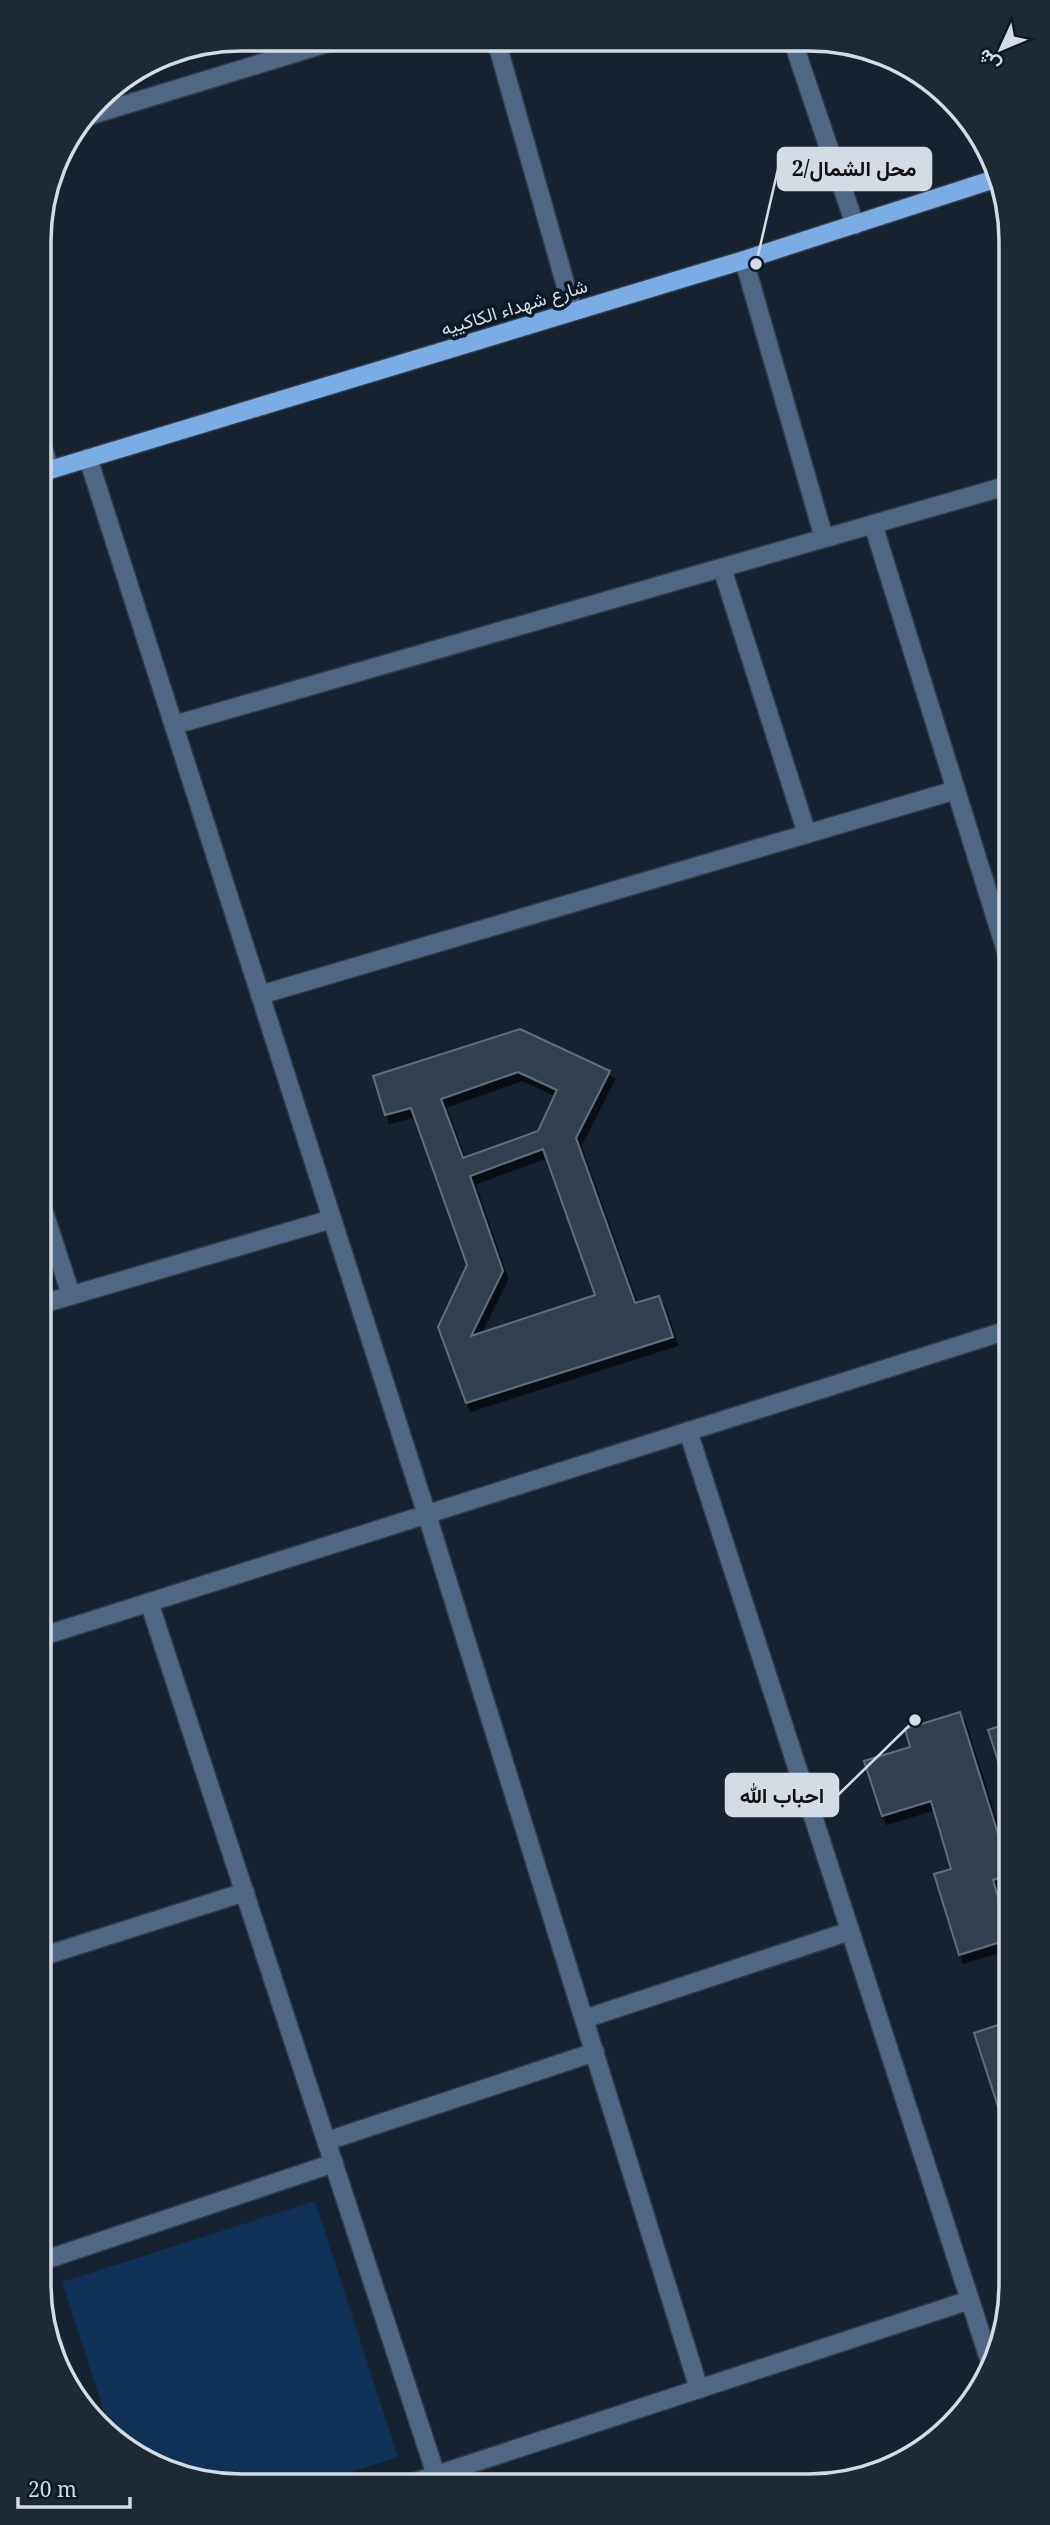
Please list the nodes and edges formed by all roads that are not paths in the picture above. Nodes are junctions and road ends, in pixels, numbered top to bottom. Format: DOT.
graph roads {
  1 [pos="302,51"];
  2 [pos="499,51"];
  3 [pos="796,51"];
  4 [pos="101,112"];
  5 [pos="989,181"];
  6 [pos="855,225"];
  7 [pos="744,260"];
  8 [pos="573,311"];
  9 [pos="88,458"];
  10 [pos="51,469"];
  11 [pos="999,488"];
  12 [pos="873,524"];
  13 [pos="824,538"];
  14 [pos="722,568"];
  15 [pos="174,725"];
  16 [pos="956,790"];
  17 [pos="807,834"];
  18 [pos="999,928"];
  19 [pos="260,996"];
  20 [pos="332,1219"];
  21 [pos="51,1234"];
  22 [pos="71,1295"];
  23 [pos="51,1301"];
  24 [pos="999,1333"];
  25 [pos="688,1432"];
  26 [pos="427,1515"];
  27 [pos="149,1602"];
  28 [pos="51,1633"];
  29 [pos="245,1892"];
  30 [pos="850,1931"];
  31 [pos="51,1954"];
  32 [pos="584,2019"];
  33 [pos="595,2052"];
  34 [pos="327,2141"];
  35 [pos="334,2163"];
  36 [pos="51,2258"];
  37 [pos="970,2300"];
  38 [pos="987,2352"];
  39 [pos="699,2389"];
  40 [pos="436,2474"];
  41 [pos="439,2474"];
  1 -- 4 [label="street"];
  2 -- 8 [label="street"];
  3 -- 6 [label="street"];
  5 -- 6 [label="main road, شارع شهداء الكاكييه"];
  6 -- 7 [label="main road, شارع شهداء الكاكييه"];
  7 -- 8 [label="main road, شارع شهداء الكاكييه"];
  7 -- 13 [label="street"];
  8 -- 9 [label="main road, شارع شهداء الكاكييه"];
  9 -- 10 [label="main road, شارع شهداء الكاكييه"];
  9 -- 15 [label="street"];
  11 -- 12 [label="street"];
  12 -- 13 [label="street"];
  12 -- 16 [label="street"];
  13 -- 14 [label="street"];
  14 -- 15 [label="street"];
  14 -- 17 [label="street"];
  15 -- 19 [label="street"];
  16 -- 17 [label="street"];
  16 -- 18 [label="street"];
  17 -- 19 [label="street"];
  19 -- 20 [label="street"];
  20 -- 22 [label="street"];
  20 -- 26 [label="street"];
  21 -- 22 [label="street"];
  22 -- 23 [label="street"];
  24 -- 25 [label="street"];
  25 -- 26 [label="street"];
  25 -- 30 [label="street"];
  26 -- 27 [label="street"];
  26 -- 32 [label="street"];
  27 -- 28 [label="street"];
  27 -- 29 [label="street"];
  29 -- 31 [label="street"];
  29 -- 34 [label="street"];
  30 -- 32 [label="street"];
  30 -- 37 [label="street"];
  32 -- 33 [label="street"];
  33 -- 34 [label="street"];
  33 -- 39 [label="street"];
  34 -- 35 [label="street"];
  35 -- 36 [label="street"];
  35 -- 40 [label="street"];
  37 -- 38 [label="street"];
  37 -- 39 [label="street"];
  39 -- 41 [label="street"];
}
